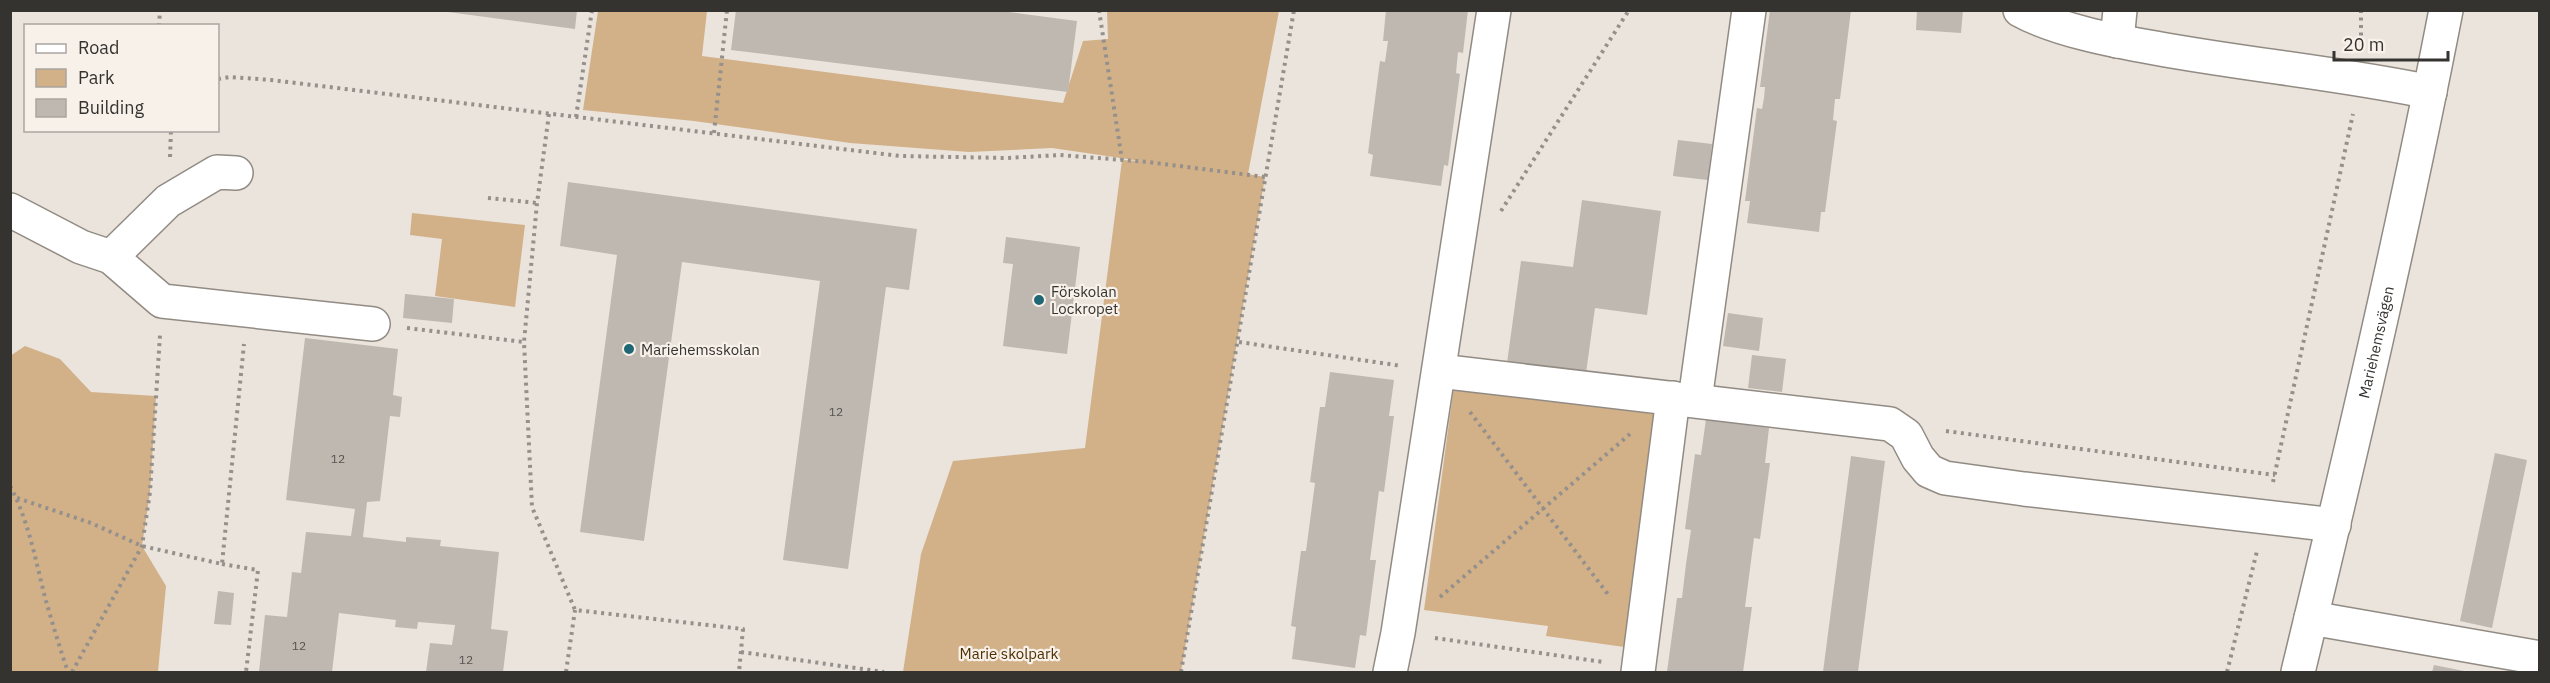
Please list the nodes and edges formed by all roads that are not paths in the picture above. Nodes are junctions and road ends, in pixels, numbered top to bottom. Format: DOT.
graph roads {
  1 [pos="1494,10"];
  2 [pos="1749,10"];
  3 [pos="2020,10"];
  4 [pos="2446,10"];
  5 [pos="2118,26"];
  6 [pos="2430,92"];
  7 [pos="236,173"];
  8 [pos="10,210"];
  9 [pos="111,256"];
  10 [pos="373,324"];
  11 [pos="1438,371"];
  12 [pos="1684,399"];
  13 [pos="2334,525"];
  14 [pos="2311,618"];
  15 [pos="2540,658"];
  16 [pos="1640,659"];
  17 [pos="1390,672"];
  18 [pos="2298,672"];
  1 -- 11 [label="street"];
  2 -- 12 [label="street"];
  3 -- 5 [label="street"];
  4 -- 6 [label="street, Mariehemsvägen"];
  5 -- 6 [label="street"];
  6 -- 13 [label="street, Mariehemsvägen"];
  7 -- 9 [label="street"];
  8 -- 9 [label="street"];
  9 -- 10 [label="street"];
  11 -- 12 [label="street"];
  11 -- 17 [label="street"];
  12 -- 13 [label="street"];
  12 -- 16 [label="street"];
  13 -- 14 [label="street, Mariehemsvägen"];
  14 -- 15 [label="street"];
  14 -- 18 [label="street, Mariehemsvägen"];
}
